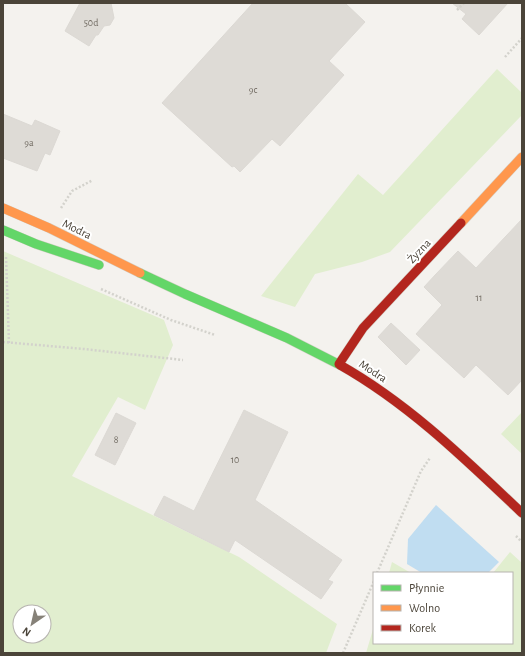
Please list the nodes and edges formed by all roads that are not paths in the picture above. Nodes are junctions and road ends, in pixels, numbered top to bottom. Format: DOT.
graph roads {
  1 [pos="522,158"];
  2 [pos="3,208"];
  3 [pos="3,230"];
  4 [pos="184,294"];
  5 [pos="339,364"];
  6 [pos="522,513"];
  1 -- 5 [label="street, Żyzna"];
  2 -- 4 [label="street, Modra"];
  3 -- 4 [label="street, Modra"];
  4 -- 5 [label="street, Modra"];
  5 -- 6 [label="street, Modra"];
}
